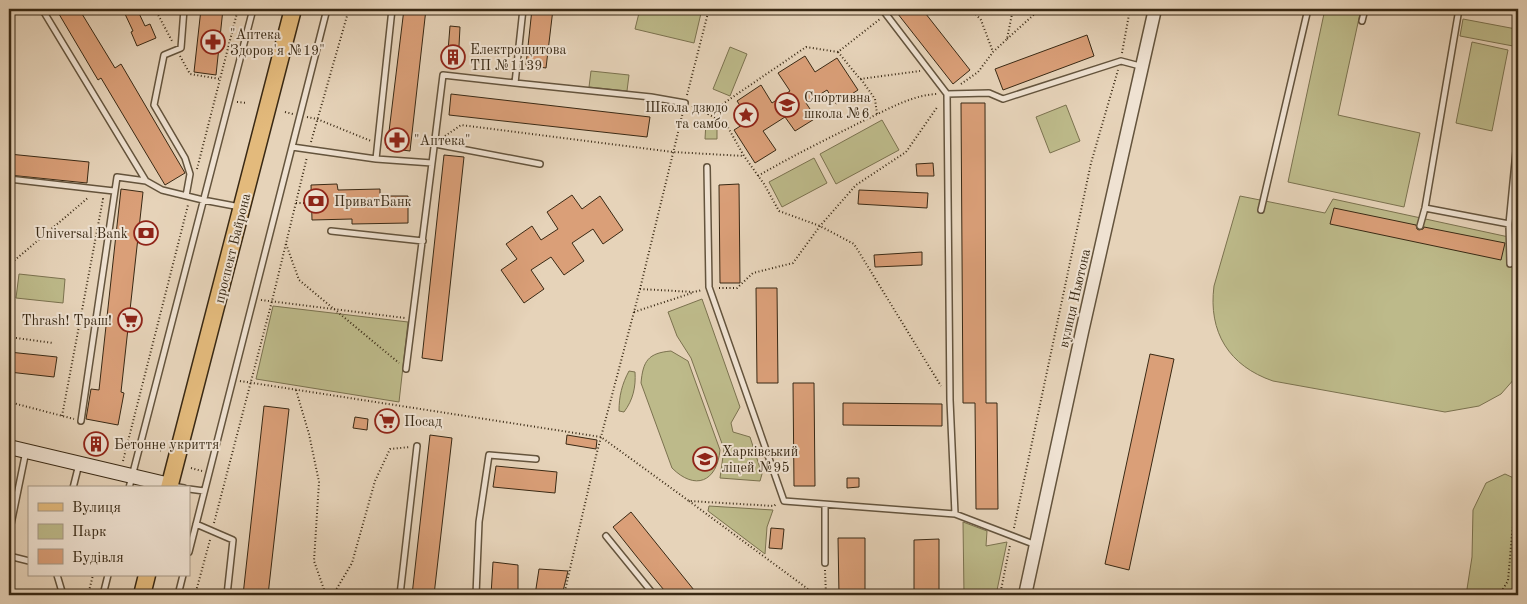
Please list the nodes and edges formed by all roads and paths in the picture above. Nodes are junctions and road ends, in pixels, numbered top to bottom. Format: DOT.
graph roads {
  1 [pos="42,9"];
  2 [pos="184,9"];
  3 [pos="238,9"];
  4 [pos="253,9"];
  5 [pos="293,9"];
  6 [pos="327,9"];
  7 [pos="349,9"];
  8 [pos="392,9"];
  9 [pos="523,9"];
  10 [pos="709,9"];
  11 [pos="882,9"];
  12 [pos="971,9"];
  13 [pos="1013,9"];
  14 [pos="1040,9"];
  15 [pos="1130,9"];
  16 [pos="1155,9"];
  17 [pos="1308,9"];
  18 [pos="1365,9"];
  19 [pos="1459,9"];
  20 [pos="886,14"];
  21 [pos="1362,20"];
  22 [pos="1007,39"];
  23 [pos="838,52"];
  24 [pos="993,52"];
  25 [pos="1121,61"];
  26 [pos="1143,67"];
  27 [pos="930,70"];
  28 [pos="860,79"];
  29 [pos="515,83"];
  30 [pos="947,94"];
  31 [pos="685,103"];
  32 [pos="708,114"];
  33 [pos="877,114"];
  34 [pos="300,116"];
  35 [pos="317,119"];
  36 [pos="1518,131"];
  37 [pos="378,144"];
  38 [pos="435,144"];
  39 [pos="292,147"];
  40 [pos="309,150"];
  41 [pos="673,152"];
  42 [pos="744,156"];
  43 [pos="376,159"];
  44 [pos="432,163"];
  45 [pos="540,164"];
  46 [pos="707,167"];
  47 [pos="197,170"];
  48 [pos="758,176"];
  49 [pos="9,179"];
  50 [pos="146,182"];
  51 [pos="114,191"];
  52 [pos="188,197"];
  53 [pos="203,200"];
  54 [pos="296,203"];
  55 [pos="311,203"];
  56 [pos="242,207"];
  57 [pos="1424,208"];
  58 [pos="1261,210"];
  59 [pos="1508,224"];
  60 [pos="820,226"];
  61 [pos="1420,226"];
  62 [pos="332,232"];
  63 [pos="423,241"];
  64 [pos="286,244"];
  65 [pos="1510,264"];
  66 [pos="9,265"];
  67 [pos="709,288"];
  68 [pos="640,289"];
  69 [pos="694,292"];
  70 [pos="254,299"];
  71 [pos="272,301"];
  72 [pos="335,309"];
  73 [pos="634,312"];
  74 [pos="413,319"];
  75 [pos="9,337"];
  76 [pos="53,343"];
  77 [pos="406,369"];
  78 [pos="233,380"];
  79 [pos="251,383"];
  80 [pos="295,390"];
  81 [pos="950,400"];
  82 [pos="9,402"];
  83 [pos="62,416"];
  84 [pos="81,421"];
  85 [pos="601,437"];
  86 [pos="9,446"];
  87 [pos="417,446"];
  88 [pos="150,448"];
  89 [pos="26,451"];
  90 [pos="163,451"];
  91 [pos="536,459"];
  92 [pos="122,461"];
  93 [pos="79,464"];
  94 [pos="130,482"];
  95 [pos="74,486"];
  96 [pos="165,486"];
  97 [pos="174,486"];
  98 [pos="190,489"];
  99 [pos="204,491"];
  100 [pos="1518,492"];
  101 [pos="689,501"];
  102 [pos="784,502"];
  103 [pos="825,504"];
  104 [pos="955,514"];
  105 [pos="196,524"];
  106 [pos="212,530"];
  107 [pos="9,534"];
  108 [pos="606,536"];
  109 [pos="1012,536"];
  110 [pos="1037,545"];
  111 [pos="190,548"];
  112 [pos="9,556"];
  113 [pos="28,560"];
  114 [pos="825,563"];
  115 [pos="57,576"];
  116 [pos="93,576"];
  117 [pos="108,576"];
  118 [pos="147,576"];
  119 [pos="183,576"];
  120 [pos="63,595"];
  121 [pos="88,595"];
  122 [pos="103,595"];
  123 [pos="142,595"];
  124 [pos="178,595"];
  125 [pos="195,595"];
  126 [pos="227,595"];
  127 [pos="326,595"];
  128 [pos="333,595"];
  129 [pos="400,595"];
  130 [pos="476,595"];
  131 [pos="564,595"];
  132 [pos="654,595"];
  133 [pos="816,595"];
  134 [pos="826,595"];
  135 [pos="1000,595"];
  136 [pos="1025,595"];
  137 [pos="1498,595"];
  1 -- 50 [label="lane"];
  2 -- 52 [label="lane"];
  3 -- 47 [label="path"];
  4 -- 53 [label="lane"];
  5 -- 56 [label="main road, проспект Байрона"];
  6 -- 34 [label="lane"];
  7 -- 35 [label="path"];
  8 -- 37 [label="lane"];
  9 -- 29 [label="lane"];
  10 -- 31 [label="path"];
  11 -- 20 [label="lane"];
  12 -- 24 [label="path"];
  13 -- 22 [label="path"];
  14 -- 22 [label="path"];
  15 -- 25 [label="path"];
  16 -- 26 [label="street, вулиця Ньютона"];
  17 -- 58 [label="lane"];
  18 -- 21 [label="lane"];
  19 -- 57 [label="lane"];
  20 -- 23 [label="path"];
  20 -- 27 [label="lane"];
  22 -- 24 [label="path"];
  23 -- 28 [label="path"];
  23 -- 32 [label="path"];
  24 -- 30 [label="path"];
  25 -- 26 [label="lane"];
  25 -- 30 [label="lane"];
  25 -- 109 [label="path"];
  26 -- 110 [label="street, вулиця Ньютона"];
  27 -- 28 [label="path"];
  27 -- 30 [label="lane"];
  28 -- 33 [label="path"];
  29 -- 31 [label="lane"];
  29 -- 38 [label="lane"];
  30 -- 33 [label="path"];
  30 -- 60 [label="path"];
  30 -- 81 [label="lane"];
  31 -- 32 [label="path"];
  31 -- 41 [label="path"];
  32 -- 42 [label="path"];
  33 -- 48 [label="path"];
  34 -- 35 [label="path"];
  34 -- 39 [label="lane"];
  35 -- 37 [label="path"];
  35 -- 40 [label="path"];
  36 -- 59 [label="lane"];
  37 -- 43 [label="lane"];
  38 -- 41 [label="path"];
  38 -- 44 [label="lane"];
  38 -- 45 [label="lane"];
  39 -- 40 [label="lane"];
  39 -- 70 [label="lane"];
  40 -- 43 [label="lane"];
  40 -- 54 [label="path"];
  41 -- 42 [label="path"];
  41 -- 68 [label="path"];
  42 -- 48 [label="path"];
  43 -- 44 [label="lane"];
  44 -- 63 [label="lane"];
  46 -- 67 [label="lane"];
  48 -- 60 [label="path"];
  49 -- 51 [label="lane"];
  50 -- 51 [label="lane"];
  50 -- 52 [label="lane"];
  51 -- 84 [label="lane"];
  52 -- 53 [label="lane"];
  52 -- 92 [label="path"];
  53 -- 56 [label="lane"];
  53 -- 94 [label="lane"];
  54 -- 55 [label="path"];
  54 -- 64 [label="path"];
  56 -- 97 [label="main road, проспект Байрона"];
  57 -- 59 [label="lane"];
  57 -- 61 [label="lane"];
  59 -- 65 [label="lane"];
  60 -- 67 [label="path"];
  60 -- 81 [label="path"];
  62 -- 63 [label="lane"];
  63 -- 74 [label="lane"];
  64 -- 71 [label="path"];
  64 -- 72 [label="path"];
  66 -- 83 [label="path"];
  67 -- 69 [label="path"];
  67 -- 102 [label="lane"];
  68 -- 69 [label="path"];
  68 -- 73 [label="path"];
  69 -- 73 [label="path"];
  70 -- 71 [label="path"];
  70 -- 78 [label="lane"];
  71 -- 72 [label="path"];
  71 -- 79 [label="path"];
  72 -- 74 [label="path"];
  72 -- 77 [label="path"];
  73 -- 85 [label="path"];
  74 -- 77 [label="lane"];
  75 -- 76 [label="path"];
  78 -- 79 [label="path"];
  78 -- 99 [label="lane"];
  79 -- 80 [label="path"];
  79 -- 106 [label="path"];
  80 -- 85 [label="path"];
  80 -- 127 [label="path"];
  81 -- 104 [label="lane"];
  82 -- 83 [label="path"];
  83 -- 84 [label="path"];
  85 -- 101 [label="path"];
  85 -- 131 [label="path"];
  86 -- 89 [label="main road"];
  87 -- 128 [label="path"];
  87 -- 129 [label="lane"];
  88 -- 90 [label="path"];
  89 -- 93 [label="main road"];
  89 -- 107 [label="lane"];
  91 -- 130 [label="lane"];
  93 -- 94 [label="main road"];
  93 -- 95 [label="lane"];
  94 -- 96 [label="main road"];
  98 -- 99 [label="lane"];
  99 -- 105 [label="lane"];
  100 -- 137 [label="path"];
  101 -- 102 [label="path"];
  101 -- 133 [label="path"];
  102 -- 103 [label="lane"];
  103 -- 104 [label="lane"];
  103 -- 114 [label="lane"];
  104 -- 109 [label="lane"];
  105 -- 106 [label="lane"];
  105 -- 111 [label="lane"];
  106 -- 125 [label="path"];
  106 -- 126 [label="lane"];
  108 -- 132 [label="lane"];
  109 -- 110 [label="lane"];
  109 -- 135 [label="path"];
  110 -- 136 [label="street, вулиця Ньютона"];
  112 -- 113 [label="lane"];
  114 -- 134 [label="path"];
  115 -- 120 [label="lane"];
  116 -- 121 [label="path"];
  117 -- 122 [label="lane"];
  118 -- 123 [label="main road"];
  119 -- 124 [label="lane"];
}
